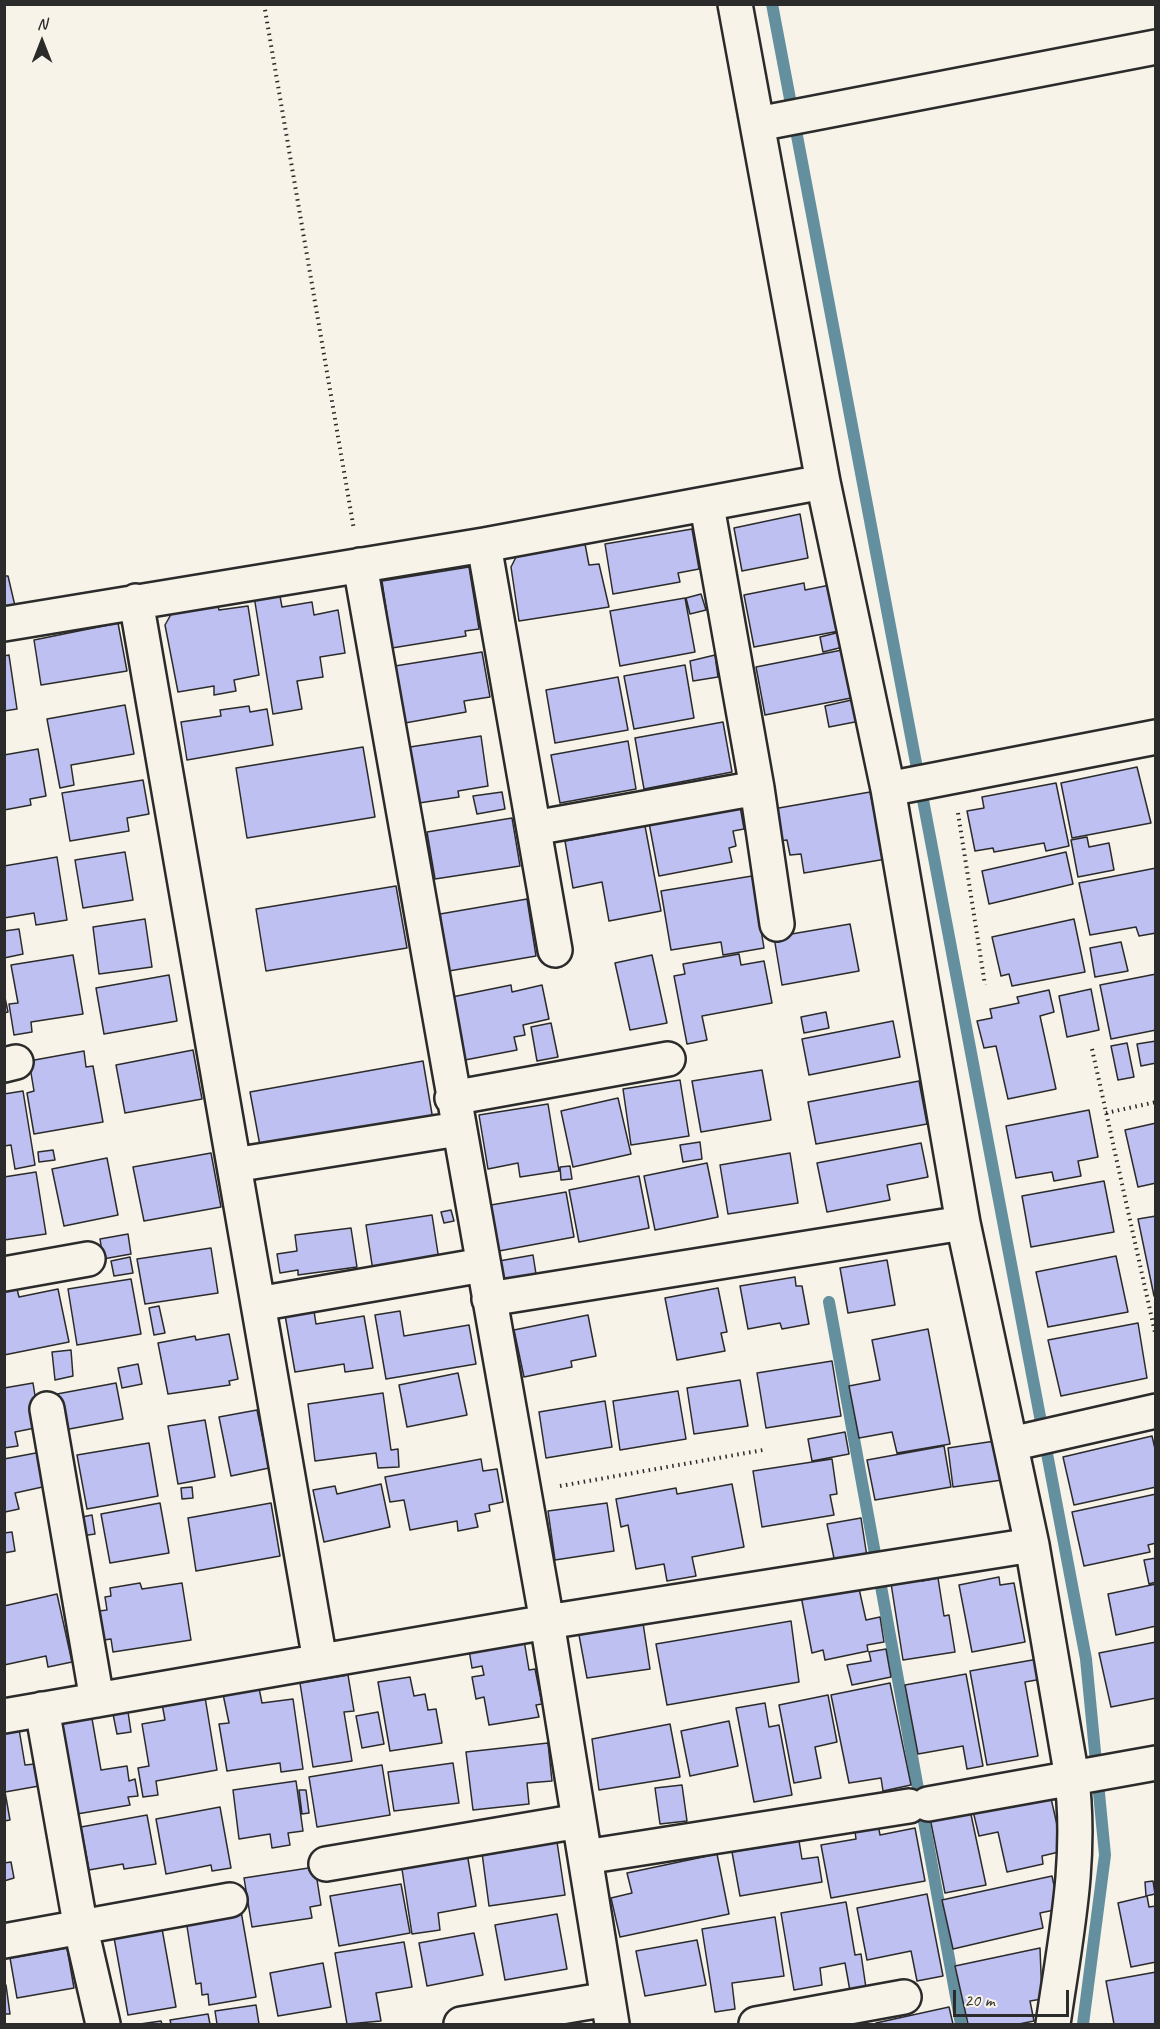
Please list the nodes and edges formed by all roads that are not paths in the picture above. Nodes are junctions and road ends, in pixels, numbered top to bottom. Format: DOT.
graph roads {
  1 [pos="735,4"];
  2 [pos="1155,47"];
  3 [pos="769,122"];
  4 [pos="823,483"];
  5 [pos="707,506"];
  6 [pos="484,545"];
  7 [pos="360,566"];
  8 [pos="136,602"];
  9 [pos="4,624"];
  10 [pos="1155,737"];
  11 [pos="920,782"];
  12 [pos="757,788"];
  13 [pos="534,828"];
  14 [pos="777,924"];
  15 [pos="555,950"];
  16 [pos="668,1059"];
  17 [pos="455,1113"];
  18 [pos="234,1165"];
  19 [pos="963,1223"];
  20 [pos="88,1259"];
  21 [pos="483,1265"];
  22 [pos="4,1274"];
  23 [pos="489,1299"];
  24 [pos="258,1304"];
  25 [pos="47,1409"];
  26 [pos="1155,1411"];
  27 [pos="1021,1442"];
  28 [pos="1032,1545"];
  29 [pos="547,1622"];
  30 [pos="320,1661"];
  31 [pos="98,1700"];
  32 [pos="42,1709"];
  33 [pos="4,1716"];
  34 [pos="1155,1763"];
  35 [pos="1090,1776"];
  36 [pos="579,1821"];
  37 [pos="585,1857"];
  38 [pos="326,1864"];
  39 [pos="230,1900"];
  40 [pos="81,1929"];
  41 [pos="4,1941"];
  42 [pos="904,1997"];
  43 [pos="610,2012"];
  44 [pos="103,2025"];
  45 [pos="461,2025"];
  46 [pos="756,2025"];
  47 [pos="1053,2025"];
  1 -- 3 [label="street"];
  2 -- 3 [label="street"];
  3 -- 4 [label="street"];
  4 -- 5 [label="street"];
  4 -- 11 [label="street"];
  5 -- 6 [label="street"];
  5 -- 12 [label="street"];
  6 -- 7 [label="street"];
  6 -- 13 [label="street"];
  7 -- 8 [label="street"];
  7 -- 17 [label="street"];
  8 -- 9 [label="street"];
  8 -- 18 [label="street"];
  10 -- 11 [label="street"];
  11 -- 19 [label="street"];
  12 -- 13 [label="street"];
  12 -- 14 [label="street"];
  13 -- 15 [label="street"];
  16 -- 17 [label="street"];
  17 -- 18 [label="street"];
  17 -- 21 [label="street"];
  18 -- 24 [label="street"];
  19 -- 23 [label="street"];
  19 -- 27 [label="street"];
  20 -- 22 [label="street"];
  21 -- 23 [label="street"];
  21 -- 24 [label="street"];
  23 -- 29 [label="street"];
  24 -- 30 [label="street"];
  25 -- 31 [label="street"];
  26 -- 27 [label="street"];
  27 -- 28 [label="street"];
  28 -- 29 [label="street"];
  28 -- 35 [label="street"];
  29 -- 30 [label="street"];
  29 -- 36 [label="street"];
  30 -- 31 [label="street"];
  31 -- 32 [label="street"];
  32 -- 33 [label="street"];
  32 -- 40 [label="street"];
  34 -- 35 [label="street"];
  35 -- 37 [label="street"];
  35 -- 47 [label="street"];
  36 -- 37 [label="street"];
  36 -- 38 [label="street"];
  37 -- 43 [label="street"];
  39 -- 40 [label="street"];
  40 -- 41 [label="street"];
  40 -- 44 [label="street"];
  42 -- 46 [label="street"];
  43 -- 45 [label="street"];
}
